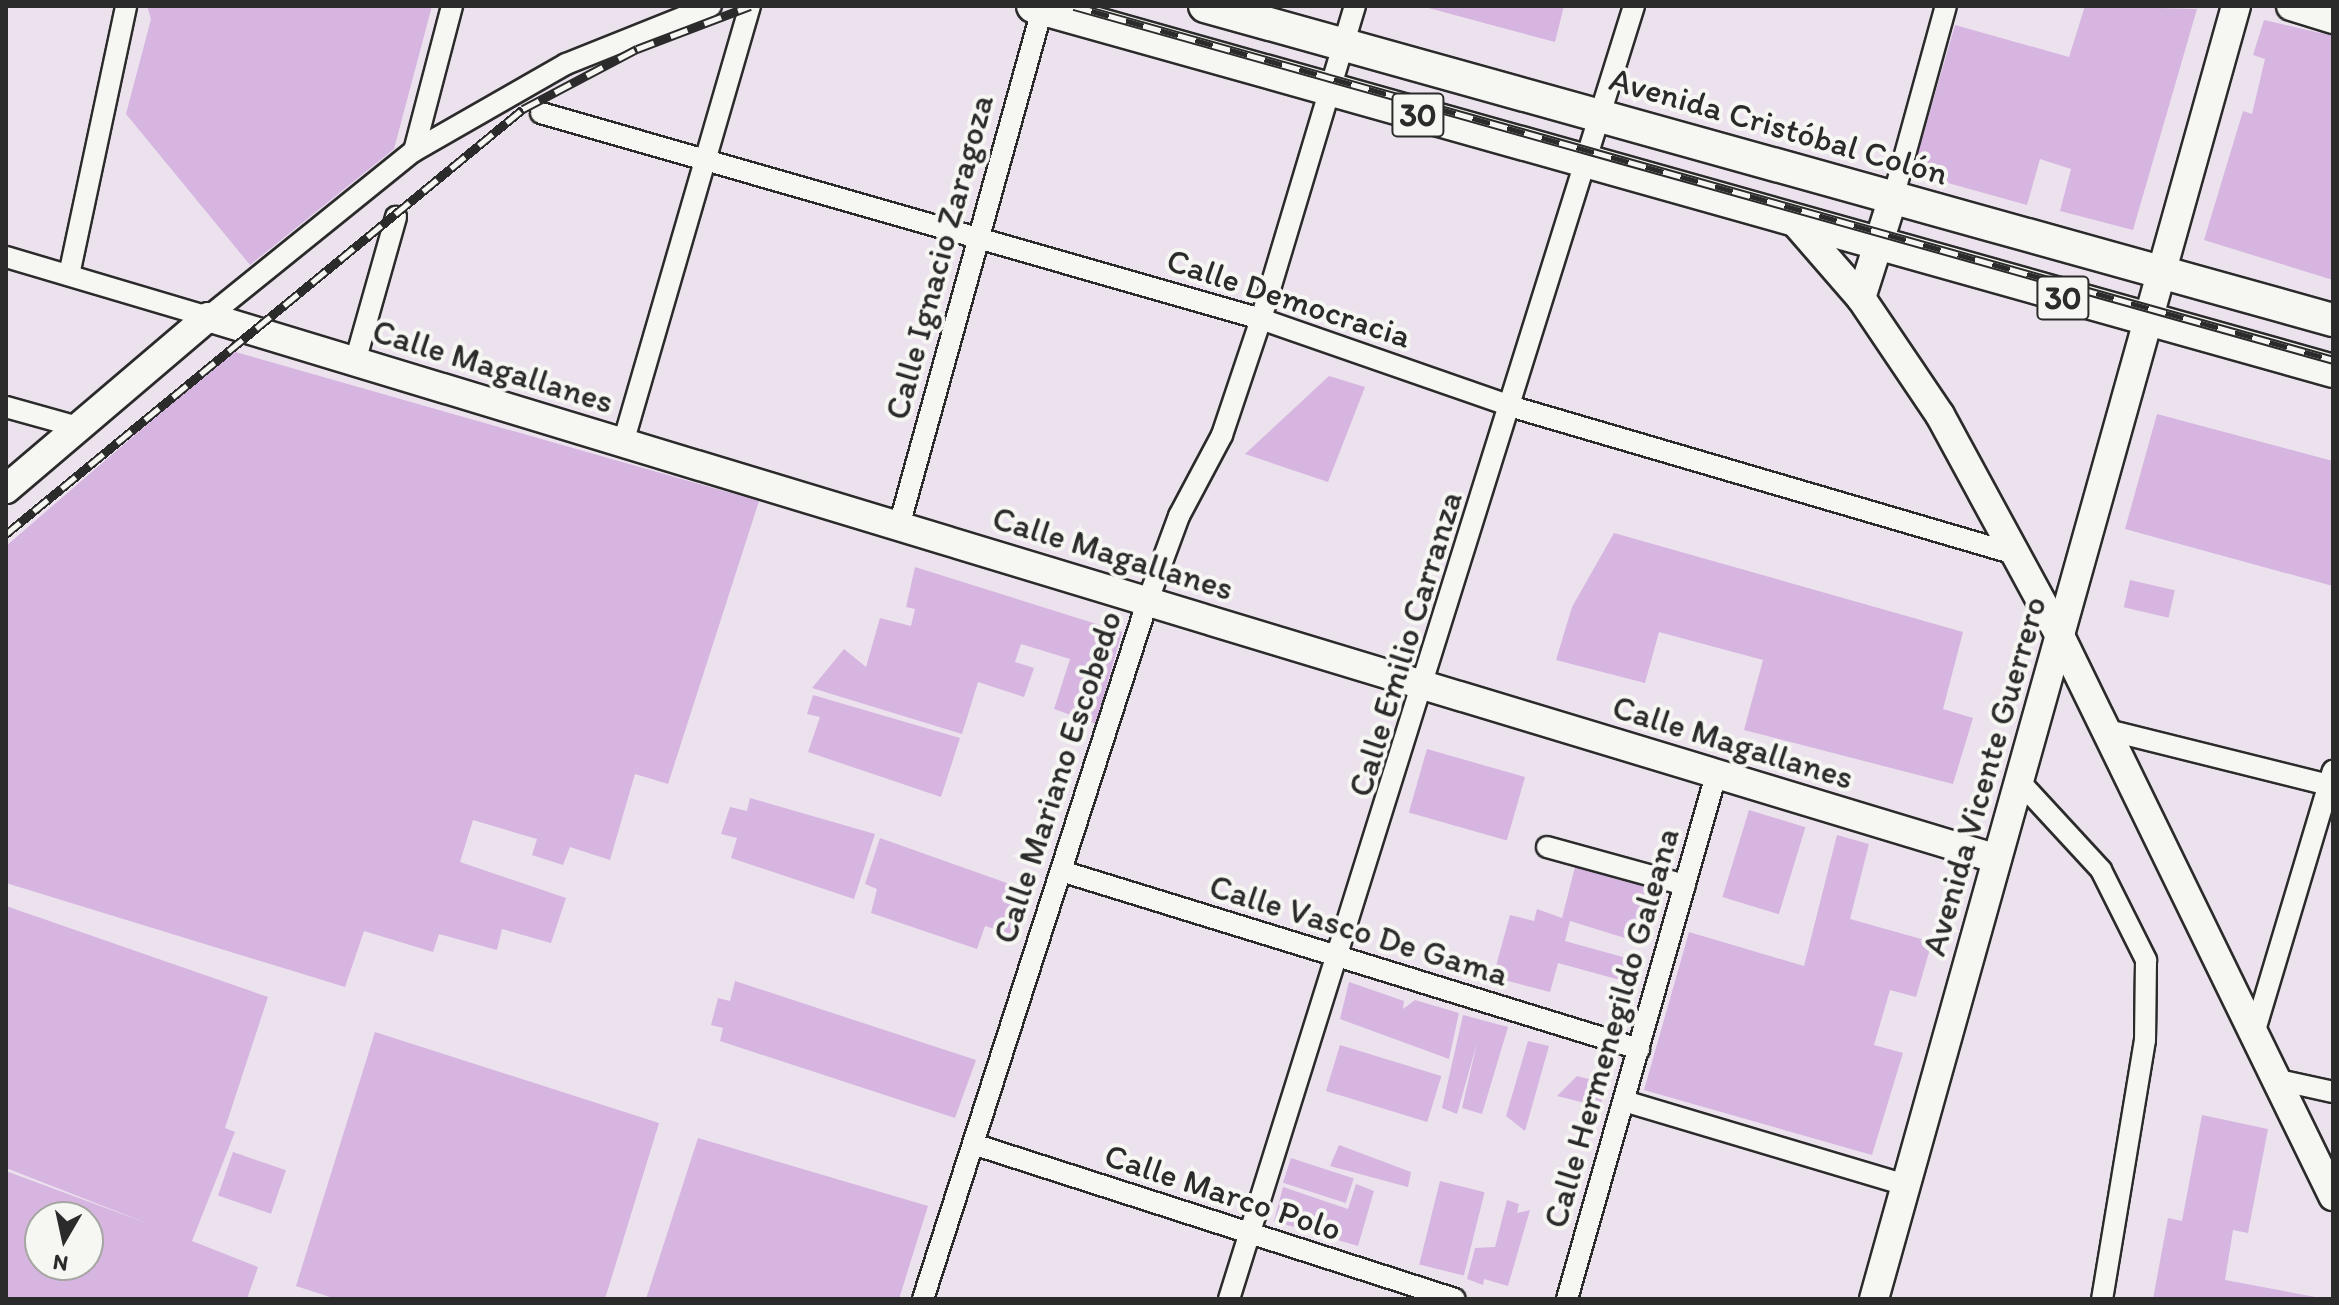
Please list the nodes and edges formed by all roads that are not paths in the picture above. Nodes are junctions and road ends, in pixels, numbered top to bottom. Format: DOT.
graph roads {
  1 [pos="126,6"];
  2 [pos="452,6"];
  3 [pos="711,6"];
  4 [pos="750,6"];
  5 [pos="1205,6"];
  6 [pos="1355,6"];
  7 [pos="1634,6"];
  8 [pos="1946,6"];
  9 [pos="2236,6"];
  10 [pos="2291,6"];
  11 [pos="1039,7"];
  12 [pos="2333,19"];
  13 [pos="1345,42"];
  14 [pos="1328,89"];
  15 [pos="541,113"];
  16 [pos="1603,116"];
  17 [pos="414,151"];
  18 [pos="704,160"];
  19 [pos="1590,163"];
  20 [pos="1893,198"];
  21 [pos="396,217"];
  22 [pos="1794,221"];
  23 [pos="977,236"];
  24 [pos="1878,247"];
  25 [pos="6,257"];
  26 [pos="2165,273"];
  27 [pos="69,275"];
  28 [pos="1861,298"];
  29 [pos="208,317"];
  30 [pos="1261,319"];
  31 [pos="2333,320"];
  32 [pos="2153,323"];
  33 [pos="355,362"];
  34 [pos="2333,371"];
  35 [pos="6,407"];
  36 [pos="1513,407"];
  37 [pos="78,427"];
  38 [pos="623,443"];
  39 [pos="6,489"];
  40 [pos="899,526"];
  41 [pos="2015,554"];
  42 [pos="1148,600"];
  43 [pos="2061,638"];
  44 [pos="1424,687"];
  45 [pos="2104,729"];
  46 [pos="1716,775"];
  47 [pos="2019,781"];
  48 [pos="2332,781"];
  49 [pos="1547,847"];
  50 [pos="1997,859"];
  51 [pos="1061,871"];
  52 [pos="1685,885"];
  53 [pos="1341,958"];
  54 [pos="2253,1037"];
  55 [pos="1639,1049"];
  56 [pos="2274,1079"];
  57 [pos="2333,1092"];
  58 [pos="1624,1101"];
  59 [pos="973,1144"];
  60 [pos="1906,1185"];
  61 [pos="2333,1196"];
  62 [pos="1250,1234"];
  63 [pos="923,1299"];
  64 [pos="1229,1299"];
  65 [pos="1455,1299"];
  66 [pos="1567,1299"];
  67 [pos="1874,1299"];
  68 [pos="2102,1299"];
  1 -- 27 [label="street"];
  2 -- 17 [label="street"];
  3 -- 17 [label="street"];
  4 -- 18 [label="street"];
  5 -- 13 [label="main road, Avenida Cristóbal Colón / 30"];
  6 -- 13 [label="street, Calle Mariano Escobedo"];
  7 -- 16 [label="street, Calle Emilio Carranza"];
  8 -- 20 [label="street"];
  9 -- 26 [label="street, Avenida Vicente Guerrero"];
  10 -- 12 [label="street"];
  11 -- 14 [label="main road, 30"];
  11 -- 23 [label="street, Calle Ignacio Zaragoza"];
  13 -- 14 [label="street, Calle Mariano Escobedo"];
  13 -- 16 [label="main road, Avenida Cristóbal Colón / 30"];
  14 -- 19 [label="main road, 30"];
  14 -- 30 [label="street, Calle Mariano Escobedo"];
  15 -- 18 [label="street, Calle Democracia"];
  16 -- 19 [label="street, Calle Emilio Carranza"];
  16 -- 20 [label="main road, Avenida Cristóbal Colón / 30"];
  17 -- 29 [label="street"];
  18 -- 23 [label="street, Calle Democracia"];
  18 -- 38 [label="street"];
  19 -- 22 [label="main road, 30"];
  19 -- 36 [label="street, Calle Emilio Carranza"];
  20 -- 24 [label="street"];
  20 -- 26 [label="main road, Avenida Cristóbal Colón / 30"];
  21 -- 33 [label="street"];
  22 -- 24 [label="main road, 30"];
  22 -- 28 [label="street"];
  23 -- 30 [label="street, Calle Democracia"];
  23 -- 40 [label="street, Calle Ignacio Zaragoza"];
  24 -- 28 [label="street"];
  24 -- 32 [label="main road, 30"];
  25 -- 27 [label="street"];
  26 -- 31 [label="main road, Avenida Cristóbal Colón / 30"];
  26 -- 32 [label="street, Avenida Vicente Guerrero"];
  27 -- 29 [label="street"];
  28 -- 41 [label="street"];
  29 -- 33 [label="street, Calle Magallanes"];
  29 -- 37 [label="street"];
  30 -- 36 [label="street, Calle Democracia"];
  30 -- 42 [label="street, Calle Mariano Escobedo"];
  32 -- 34 [label="main road, 30"];
  32 -- 43 [label="street, Avenida Vicente Guerrero"];
  33 -- 38 [label="street, Calle Magallanes"];
  35 -- 37 [label="street"];
  36 -- 41 [label="street, Calle Democracia"];
  36 -- 44 [label="street, Calle Emilio Carranza"];
  37 -- 39 [label="street"];
  38 -- 40 [label="street, Calle Magallanes"];
  40 -- 42 [label="street, Calle Magallanes"];
  41 -- 43 [label="street"];
  42 -- 44 [label="street, Calle Magallanes"];
  42 -- 51 [label="street, Calle Mariano Escobedo"];
  43 -- 45 [label="street"];
  43 -- 47 [label="street, Avenida Vicente Guerrero"];
  44 -- 46 [label="street, Calle Magallanes"];
  44 -- 53 [label="street, Calle Emilio Carranza"];
  45 -- 48 [label="street"];
  45 -- 54 [label="street"];
  46 -- 50 [label="street, Calle Magallanes"];
  46 -- 52 [label="street, Calle Hermenegildo Galeana"];
  47 -- 50 [label="street, Avenida Vicente Guerrero"];
  47 -- 68 [label="street"];
  48 -- 54 [label="street"];
  49 -- 52 [label="street"];
  50 -- 60 [label="street, Avenida Vicente Guerrero"];
  51 -- 53 [label="street, Calle Vasco De Gama"];
  51 -- 59 [label="street, Calle Mariano Escobedo"];
  52 -- 55 [label="street, Calle Hermenegildo Galeana"];
  53 -- 55 [label="street, Calle Vasco De Gama"];
  53 -- 62 [label="street, Calle Emilio Carranza"];
  54 -- 56 [label="street"];
  55 -- 58 [label="street, Calle Hermenegildo Galeana"];
  56 -- 57 [label="street"];
  56 -- 61 [label="street"];
  58 -- 60 [label="street"];
  58 -- 66 [label="street, Calle Hermenegildo Galeana"];
  59 -- 62 [label="street, Calle Marco Polo"];
  59 -- 63 [label="street, Calle Mariano Escobedo"];
  60 -- 67 [label="street, Avenida Vicente Guerrero"];
  62 -- 64 [label="street, Calle Emilio Carranza"];
  62 -- 65 [label="street, Calle Marco Polo"];
}
